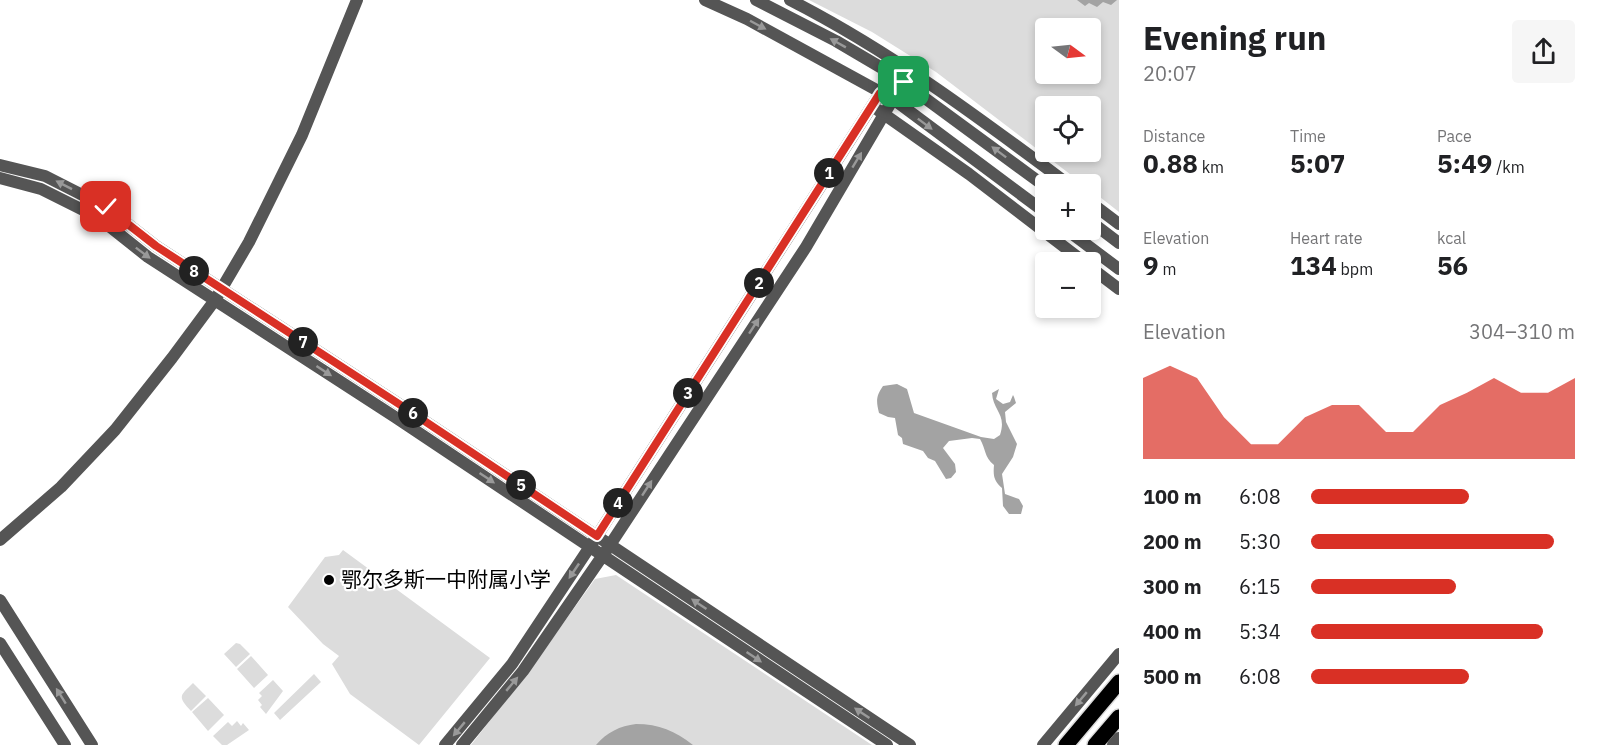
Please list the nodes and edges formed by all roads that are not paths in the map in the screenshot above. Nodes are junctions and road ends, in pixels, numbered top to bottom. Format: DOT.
graph roads {
  1 [pos="357,0"];
  2 [pos="705,0"];
  3 [pos="756,0"];
  4 [pos="790,0"];
  5 [pos="900,62"];
  6 [pos="912,70"];
  7 [pos="892,74"];
  8 [pos="904,82"];
  9 [pos="880,93"];
  10 [pos="893,99"];
  11 [pos="872,106"];
  12 [pos="884,114"];
  13 [pos="0,165"];
  14 [pos="1054,174"];
  15 [pos="0,178"];
  16 [pos="1035,179"];
  17 [pos="1035,205"];
  18 [pos="1101,210"];
  19 [pos="1119,224"];
  20 [pos="1101,229"];
  21 [pos="1080,240"];
  22 [pos="1119,243"];
  23 [pos="1071,252"];
  24 [pos="1119,269"];
  25 [pos="1101,275"];
  26 [pos="1119,288"];
  27 [pos="222,289"];
  28 [pos="215,300"];
  29 [pos="597,536"];
  30 [pos="0,540"];
  31 [pos="610,544"];
  32 [pos="590,547"];
  33 [pos="602,555"];
  34 [pos="0,600"];
  35 [pos="0,643"];
  36 [pos="1119,654"];
  37 [pos="1119,681"];
  38 [pos="1119,717"];
  39 [pos="1119,738"];
  40 [pos="65,745"];
  41 [pos="92,745"];
  42 [pos="445,745"];
  43 [pos="462,745"];
  44 [pos="886,745"];
  45 [pos="910,745"];
  46 [pos="1043,745"];
  47 [pos="1066,745"];
  48 [pos="1095,745"];
  49 [pos="1113,745"];
  1 -- 27 [label="street"];
  2 -- 9 [label="street, one-way"];
  7 -- 3 [label="street, one-way"];
  4 -- 5 [label="street"];
  5 -- 6 [label="street"];
  5 -- 7 [label="street"];
  6 -- 8 [label="street"];
  6 -- 14 [label="street"];
  7 -- 8 [label="street"];
  7 -- 9 [label="street"];
  8 -- 10 [label="street"];
  16 -- 8 [label="street, one-way"];
  9 -- 10 [label="street"];
  9 -- 11 [label="street"];
  10 -- 12 [label="street"];
  10 -- 17 [label="street, one-way"];
  11 -- 12 [label="street"];
  11 -- 29 [label="street"];
  12 -- 23 [label="street"];
  31 -- 12 [label="street, one-way"];
  27 -- 13 [label="street, one-way"];
  15 -- 28 [label="street, one-way"];
  18 -- 19 [label="street"];
  20 -- 22 [label="street"];
  21 -- 24 [label="street"];
  25 -- 26 [label="street"];
  27 -- 28 [label="street"];
  27 -- 29 [label="street"];
  28 -- 30 [label="street"];
  28 -- 32 [label="street, one-way"];
  29 -- 31 [label="street"];
  29 -- 32 [label="street"];
  31 -- 33 [label="street"];
  45 -- 31 [label="street, one-way"];
  32 -- 33 [label="street"];
  32 -- 42 [label="street, one-way"];
  43 -- 33 [label="street, one-way"];
  33 -- 44 [label="street, one-way"];
  41 -- 34 [label="street, one-way"];
  35 -- 40 [label="street"];
  36 -- 46 [label="street, one-way"];
  37 -- 47 [label="main road"];
  38 -- 48 [label="main road"];
  39 -- 49 [label="street"];
}
